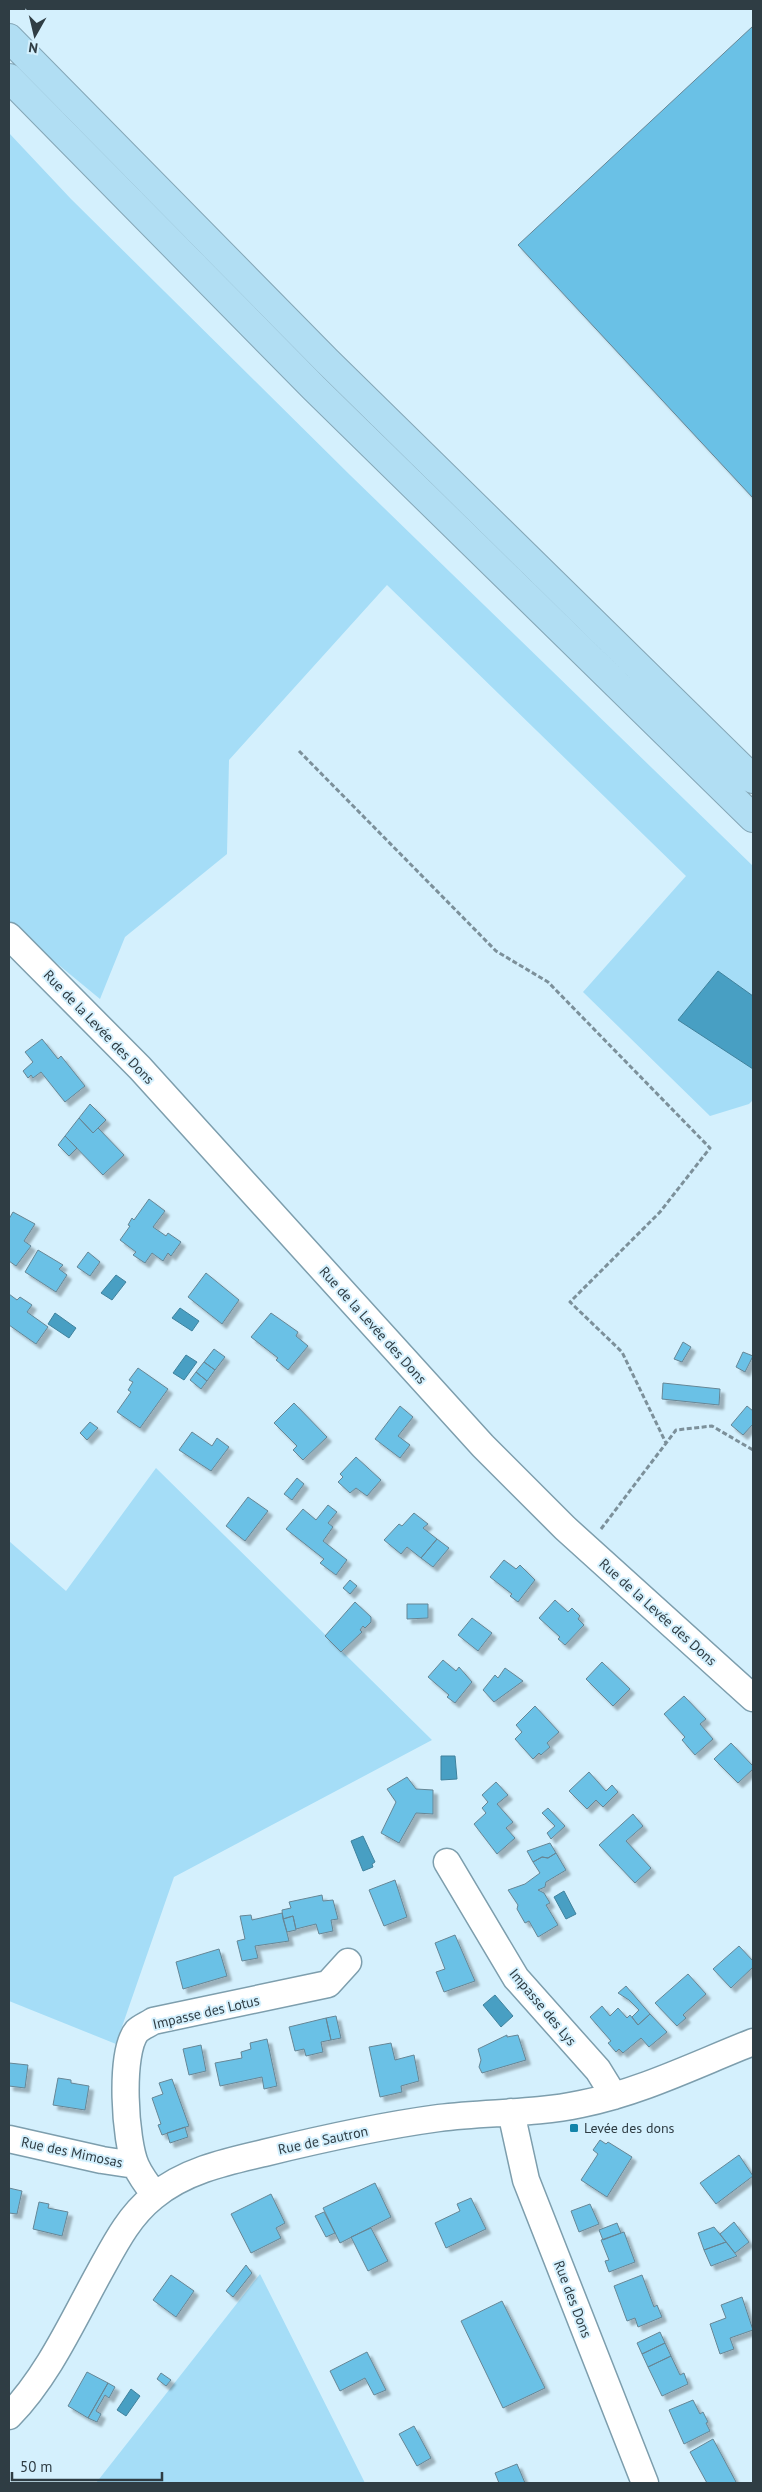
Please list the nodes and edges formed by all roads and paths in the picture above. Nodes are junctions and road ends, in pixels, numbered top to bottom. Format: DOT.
graph roads {
  1 [pos="9,38"];
  2 [pos="9,78"];
  3 [pos="299,751"];
  4 [pos="753,779"];
  5 [pos="753,818"];
  6 [pos="9,936"];
  7 [pos="666,1443"];
  8 [pos="753,1450"];
  9 [pos="587,1548"];
  10 [pos="753,1698"];
  11 [pos="447,1862"];
  12 [pos="348,1962"];
  13 [pos="753,2042"];
  14 [pos="614,2096"];
  15 [pos="512,2112"];
  16 [pos="9,2139"];
  17 [pos="135,2165"];
  18 [pos="155,2195"];
  19 [pos="9,2416"];
  20 [pos="645,2483"];
  1 -- 4 [label="highway"];
  2 -- 5 [label="highway"];
  3 -- 7 [label="path"];
  6 -- 9 [label="street, Rue de la Levée des Dons"];
  7 -- 8 [label="path"];
  7 -- 9 [label="path"];
  9 -- 10 [label="street, Rue de la Levée des Dons"];
  11 -- 14 [label="street, Impasse des Lys"];
  12 -- 17 [label="street, Impasse des Lotus"];
  13 -- 14 [label="street, Rue de Sautron"];
  14 -- 15 [label="street, Rue de Sautron"];
  15 -- 18 [label="street, Rue de Sautron"];
  15 -- 20 [label="street, Rue des Dons"];
  16 -- 17 [label="street, Rue des Mimosas"];
  17 -- 18 [label="street, Impasse des Lotus"];
  18 -- 19 [label="street, Rue de Sautron"];
}
